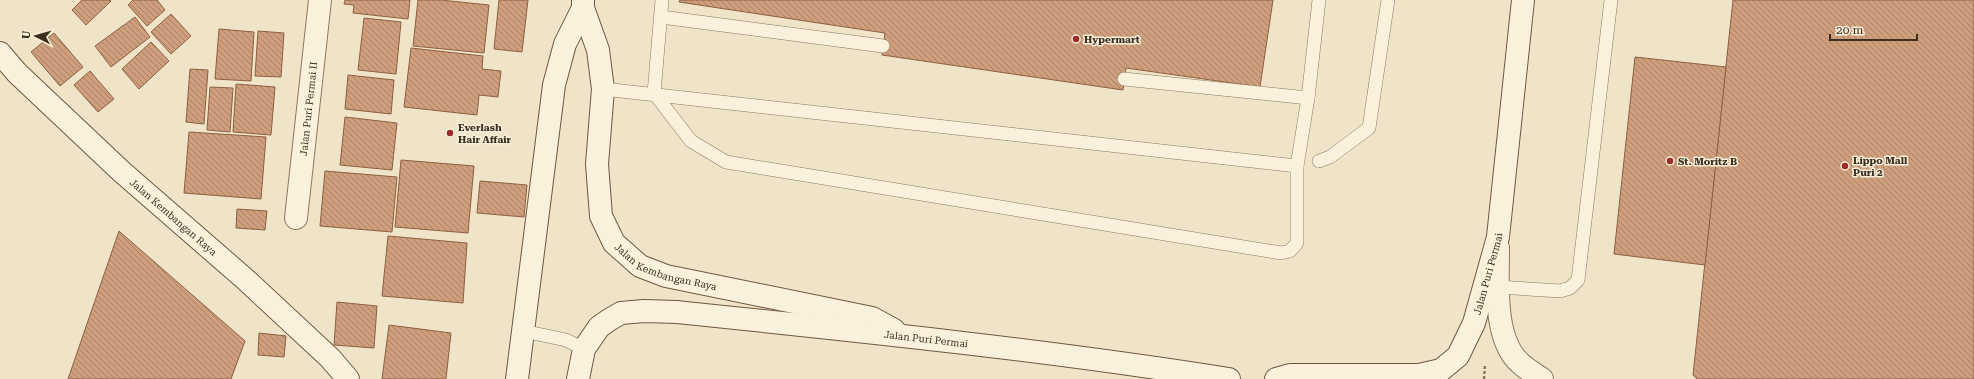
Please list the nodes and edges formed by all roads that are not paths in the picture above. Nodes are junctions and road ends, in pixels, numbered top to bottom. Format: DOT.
graph roads {
  1 [pos="320,0"];
  2 [pos="662,0"];
  3 [pos="1319,0"];
  4 [pos="1388,0"];
  5 [pos="1523,0"];
  6 [pos="1612,0"];
  7 [pos="583,4"];
  8 [pos="661,17"];
  9 [pos="883,46"];
  10 [pos="0,53"];
  11 [pos="1124,79"];
  12 [pos="603,89"];
  13 [pos="654,94"];
  14 [pos="1308,98"];
  15 [pos="1319,161"];
  16 [pos="1297,166"];
  17 [pos="296,218"];
  18 [pos="1498,237"];
  19 [pos="1498,287"];
  20 [pos="524,331"];
  21 [pos="906,336"];
  22 [pos="584,349"];
  23 [pos="1153,373"];
  24 [pos="348,379"];
  25 [pos="517,379"];
  26 [pos="578,379"];
  27 [pos="1229,379"];
  28 [pos="1276,379"];
  29 [pos="1542,379"];
  1 -- 17 [label="main road, Jalan Puri Permai II"];
  2 -- 8 [label="lane"];
  3 -- 14 [label="lane"];
  4 -- 15 [label="lane"];
  5 -- 18 [label="main road, Jalan Puri Permai"];
  6 -- 19 [label="lane"];
  7 -- 12 [label="main road, Jalan Kembangan Raya"];
  7 -- 20 [label="main road, Jalan Kembangan Raya"];
  8 -- 9 [label="lane"];
  8 -- 13 [label="lane"];
  10 -- 24 [label="main road, Jalan Kembangan Raya"];
  11 -- 14 [label="lane"];
  12 -- 13 [label="lane"];
  12 -- 21 [label="main road, Jalan Kembangan Raya"];
  13 -- 16 [label="lane"];
  13 -- 16 [label="lane"];
  14 -- 16 [label="lane"];
  18 -- 19 [label="main road"];
  18 -- 28 [label="main road, Jalan Puri Permai"];
  19 -- 29 [label="main road"];
  20 -- 22 [label="lane"];
  20 -- 25 [label="main road, Jalan Kembangan Raya"];
  21 -- 22 [label="main road, Jalan Puri Permai"];
  21 -- 23 [label="main road, Jalan Puri Permai"];
  22 -- 26 [label="main road"];
  23 -- 27 [label="main road, Jalan Puri Permai"];
}
